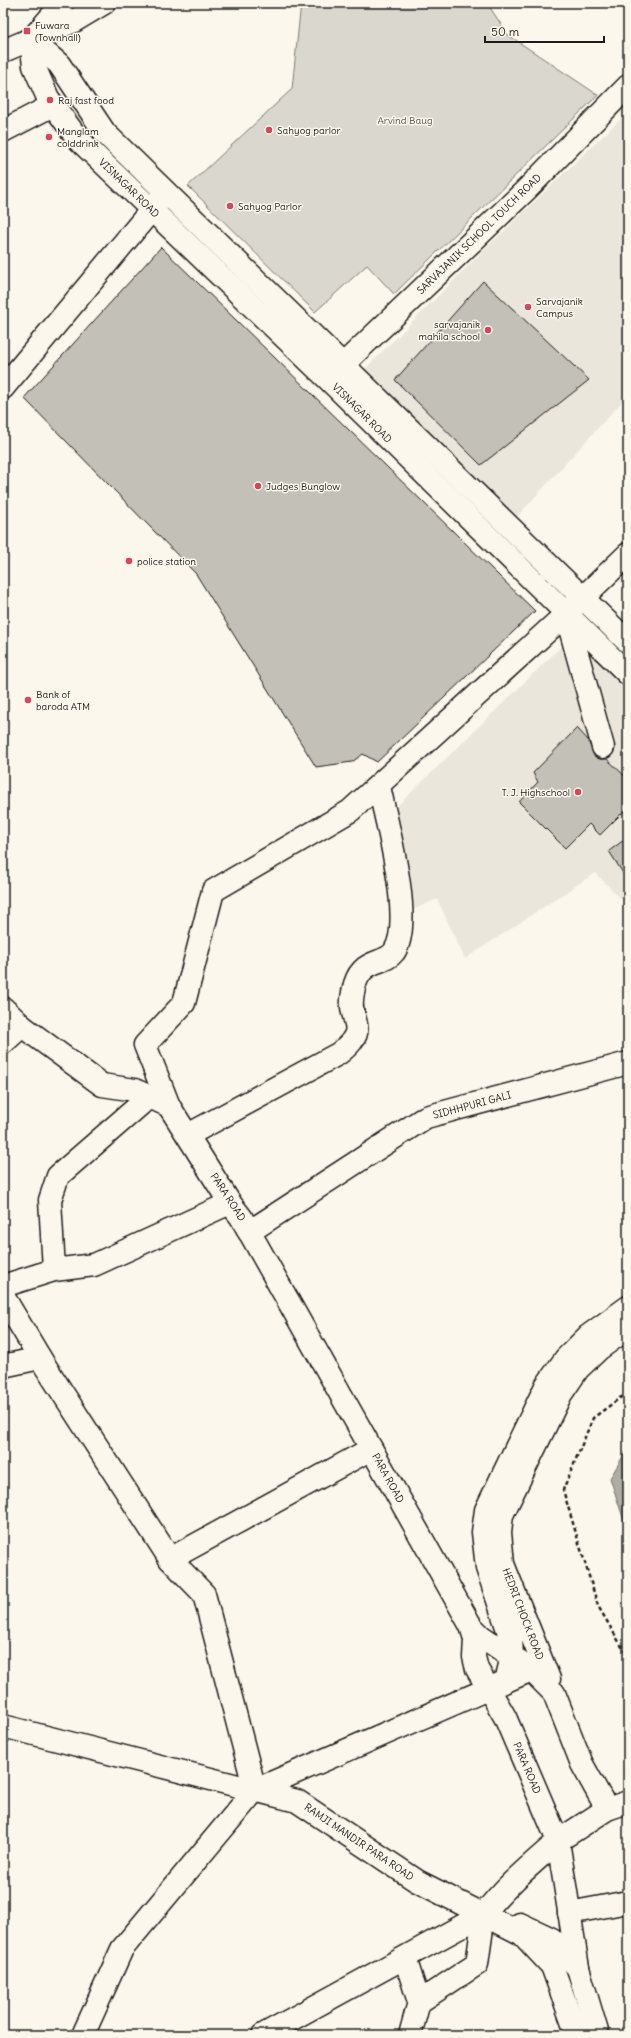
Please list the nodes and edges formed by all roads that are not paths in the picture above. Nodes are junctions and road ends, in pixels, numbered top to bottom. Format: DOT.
graph roads {
  1 [pos="63,3"];
  2 [pos="104,3"];
  3 [pos="31,40"];
  4 [pos="3,51"];
  5 [pos="628,86"];
  6 [pos="53,105"];
  7 [pos="3,130"];
  8 [pos="167,192"];
  9 [pos="151,209"];
  10 [pos="344,364"];
  11 [pos="328,380"];
  12 [pos="3,388"];
  13 [pos="628,554"];
  14 [pos="582,597"];
  15 [pos="566,614"];
  16 [pos="628,642"];
  17 [pos="628,674"];
  18 [pos="603,747"];
  19 [pos="379,786"];
  20 [pos="3,1008"];
  21 [pos="22,1026"];
  22 [pos="3,1043"];
  23 [pos="628,1063"];
  24 [pos="149,1097"];
  25 [pos="169,1106"];
  26 [pos="188,1135"];
  27 [pos="230,1203"];
  28 [pos="250,1232"];
  29 [pos="54,1270"];
  30 [pos="3,1286"];
  31 [pos="3,1296"];
  32 [pos="628,1307"];
  33 [pos="628,1328"];
  34 [pos="40,1358"];
  35 [pos="3,1366"];
  36 [pos="371,1449"];
  37 [pos="170,1559"];
  38 [pos="471,1626"];
  39 [pos="512,1656"];
  40 [pos="537,1668"];
  41 [pos="497,1684"];
  42 [pos="3,1726"];
  43 [pos="255,1790"];
  44 [pos="628,1802"];
  45 [pos="607,1809"];
  46 [pos="558,1840"];
  47 [pos="628,1902"];
  48 [pos="486,1912"];
  49 [pos="569,1913"];
  50 [pos="406,1958"];
  51 [pos="578,1968"];
  52 [pos="419,2002"];
  53 [pos="83,2035"];
  54 [pos="263,2035"];
  55 [pos="410,2035"];
  56 [pos="578,2035"];
  57 [pos="598,2035"];
  1 -- 3 [label="street"];
  2 -- 3 [label="street"];
  3 -- 4 [label="street"];
  3 -- 6 [label="street, VISNAGAR ROAD"];
  3 -- 8 [label="street"];
  5 -- 10 [label="street, SARVAJANIK SCHOOL TOUCH ROAD"];
  6 -- 7 [label="street"];
  6 -- 9 [label="street, VISNAGAR ROAD"];
  8 -- 9 [label="street"];
  8 -- 10 [label="street"];
  9 -- 11 [label="street, VISNAGAR ROAD"];
  9 -- 12 [label="street"];
  10 -- 11 [label="street, SARVAJANIK SCHOOL TOUCH ROAD"];
  10 -- 14 [label="street"];
  11 -- 15 [label="street, VISNAGAR ROAD"];
  13 -- 14 [label="street"];
  14 -- 15 [label="street"];
  14 -- 16 [label="street"];
  15 -- 17 [label="street, VISNAGAR ROAD"];
  15 -- 18 [label="street"];
  15 -- 19 [label="street"];
  19 -- 25 [label="street, PARA ROAD"];
  19 -- 26 [label="street"];
  20 -- 21 [label="street"];
  21 -- 22 [label="street"];
  21 -- 24 [label="street"];
  23 -- 28 [label="street, SIDHHPURI GALI"];
  24 -- 25 [label="street"];
  24 -- 29 [label="street"];
  25 -- 26 [label="street, PARA ROAD"];
  26 -- 27 [label="street, PARA ROAD"];
  27 -- 28 [label="street, PARA ROAD"];
  27 -- 29 [label="street"];
  28 -- 36 [label="street, PARA ROAD"];
  29 -- 30 [label="street"];
  31 -- 34 [label="street"];
  32 -- 39 [label="street, HEDRI CHOCK ROAD"];
  33 -- 40 [label="street, HEDRI CHOCK ROAD"];
  34 -- 35 [label="street"];
  34 -- 37 [label="street"];
  36 -- 37 [label="street"];
  36 -- 38 [label="street, PARA ROAD"];
  37 -- 43 [label="street"];
  38 -- 39 [label="street"];
  38 -- 41 [label="street, PARA ROAD"];
  39 -- 40 [label="street"];
  39 -- 41 [label="street, HEDRI CHOCK ROAD"];
  40 -- 41 [label="street"];
  40 -- 45 [label="street"];
  41 -- 43 [label="street"];
  41 -- 46 [label="street, PARA ROAD"];
  42 -- 43 [label="street, RAMJI MANDIR PARA ROAD"];
  43 -- 48 [label="street, RAMJI MANDIR PARA ROAD"];
  43 -- 53 [label="street"];
  44 -- 45 [label="street"];
  45 -- 46 [label="street"];
  46 -- 48 [label="street"];
  46 -- 49 [label="street, PARA ROAD"];
  47 -- 49 [label="street"];
  48 -- 50 [label="street"];
  48 -- 51 [label="street"];
  48 -- 52 [label="street"];
  48 -- 56 [label="street, RAMJI MANDIR PARA ROAD"];
  49 -- 51 [label="street, PARA ROAD"];
  50 -- 52 [label="street"];
  50 -- 54 [label="street"];
  51 -- 57 [label="street, PARA ROAD"];
  52 -- 55 [label="street"];
}
